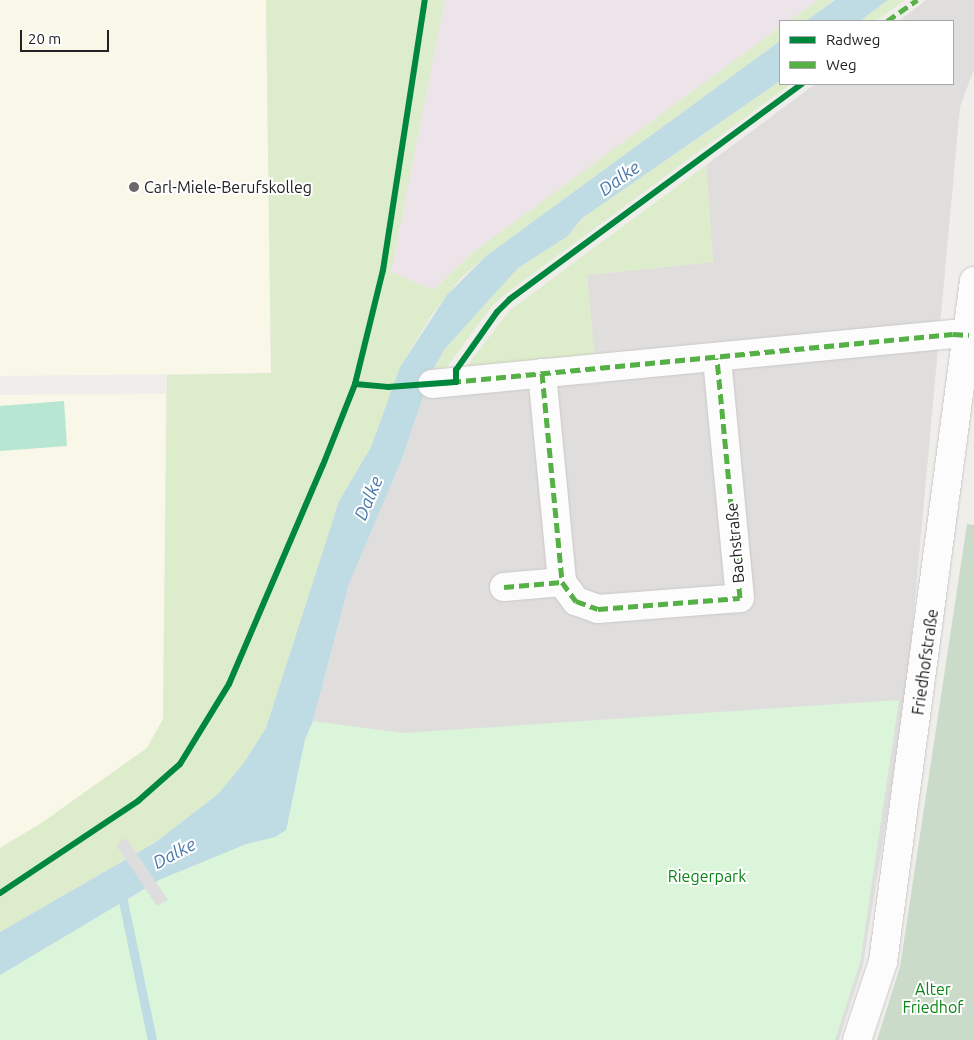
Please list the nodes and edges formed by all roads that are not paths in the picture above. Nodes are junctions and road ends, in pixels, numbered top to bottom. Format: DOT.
graph roads {
  1 [pos="974,281"];
  2 [pos="969,335"];
  3 [pos="718,358"];
  4 [pos="542,373"];
  5 [pos="432,384"];
  6 [pos="562,582"];
  7 [pos="504,587"];
  8 [pos="857,1040"];
  1 -- 2 [label="street, Friedhofstraße"];
  2 -- 3 [label="street"];
  2 -- 8 [label="street, Friedhofstraße"];
  3 -- 4 [label="street"];
  3 -- 6 [label="street, Bachstraße"];
  4 -- 5 [label="street"];
  4 -- 6 [label="street"];
  6 -- 7 [label="street"];
}
